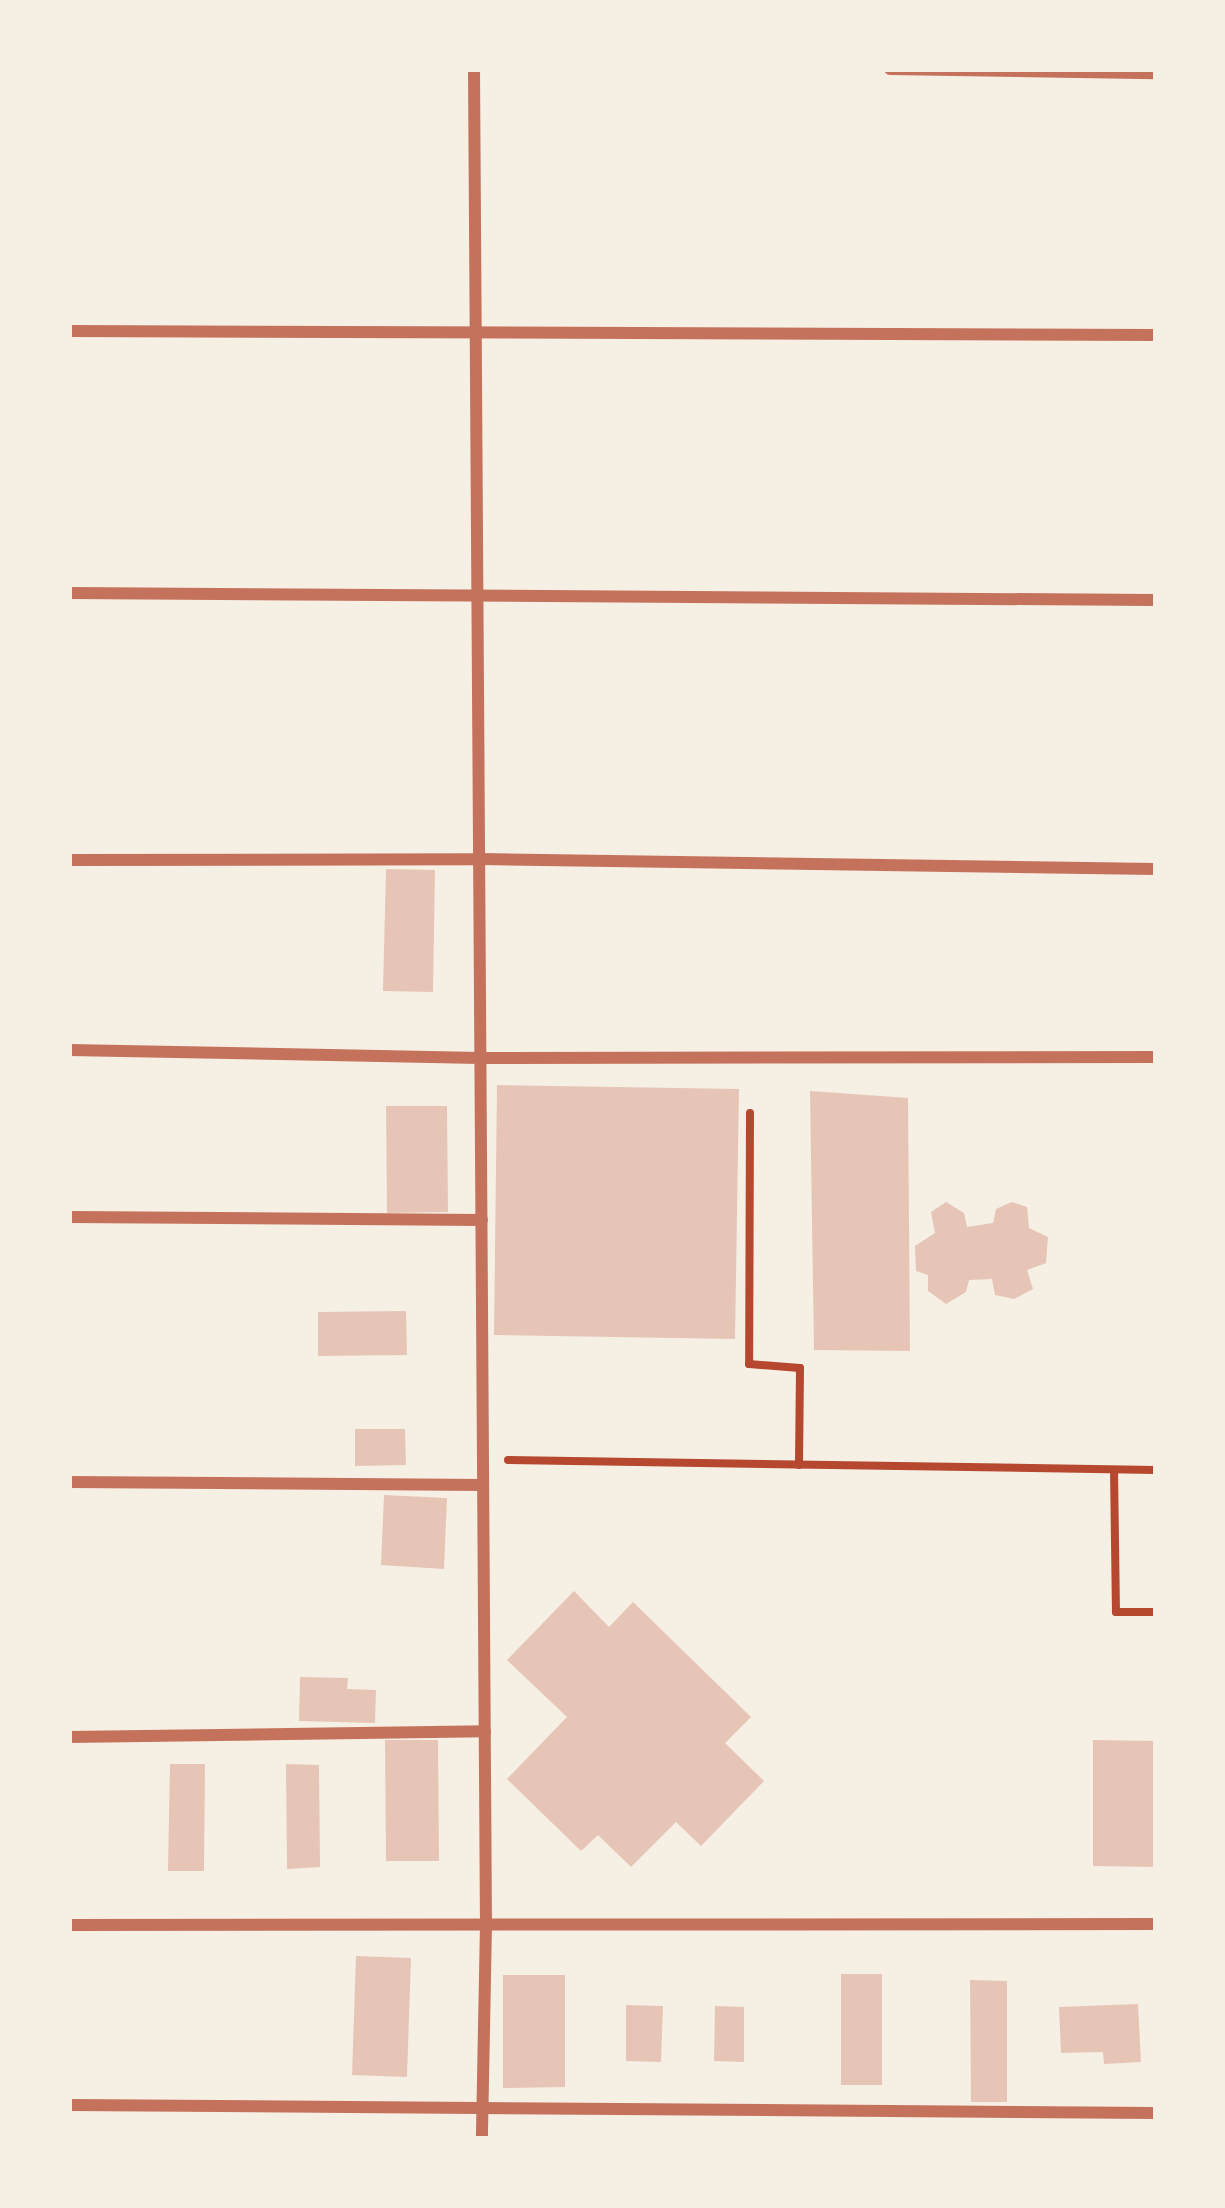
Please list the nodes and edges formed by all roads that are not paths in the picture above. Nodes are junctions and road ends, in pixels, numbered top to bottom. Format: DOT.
graph roads {
  1 [pos="474,69"];
  2 [pos="890,69"];
  3 [pos="1156,73"];
  4 [pos="476,331"];
  5 [pos="69,332"];
  6 [pos="1156,335"];
  7 [pos="478,592"];
  8 [pos="69,593"];
  9 [pos="1156,600"];
  10 [pos="480,859"];
  11 [pos="69,860"];
  12 [pos="1156,869"];
  13 [pos="69,1050"];
  14 [pos="1156,1057"];
  15 [pos="480,1058"];
  16 [pos="69,1217"];
  17 [pos="482,1220"];
  18 [pos="69,1482"];
  19 [pos="483,1485"];
  20 [pos="485,1731"];
  21 [pos="69,1737"];
  22 [pos="69,1924"];
  23 [pos="486,1924"];
  24 [pos="1156,1924"];
  25 [pos="69,2105"];
  26 [pos="482,2105"];
  27 [pos="1156,2113"];
  28 [pos="482,2139"];
  1 -- 4 [label="street"];
  2 -- 3 [label="street"];
  4 -- 5 [label="street"];
  4 -- 6 [label="street"];
  4 -- 7 [label="street"];
  7 -- 8 [label="street"];
  7 -- 9 [label="street"];
  7 -- 10 [label="street"];
  10 -- 11 [label="street"];
  10 -- 12 [label="street"];
  10 -- 15 [label="street"];
  13 -- 15 [label="street"];
  14 -- 15 [label="street"];
  15 -- 17 [label="street"];
  16 -- 17 [label="street"];
  17 -- 19 [label="street"];
  18 -- 19 [label="street"];
  19 -- 20 [label="street"];
  20 -- 21 [label="street"];
  20 -- 23 [label="street"];
  22 -- 23 [label="street"];
  23 -- 24 [label="street"];
  23 -- 26 [label="street"];
  25 -- 26 [label="street"];
  26 -- 27 [label="street"];
  26 -- 28 [label="street"];
}
